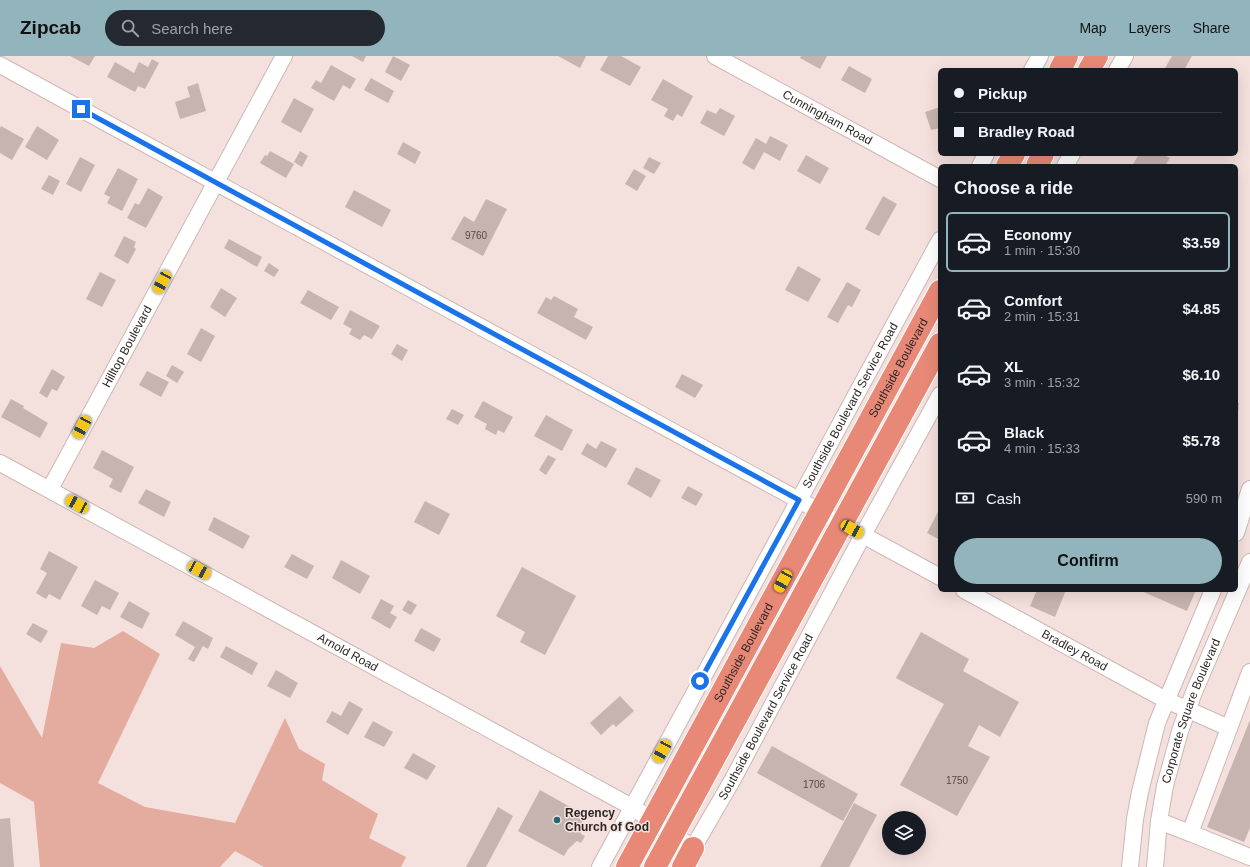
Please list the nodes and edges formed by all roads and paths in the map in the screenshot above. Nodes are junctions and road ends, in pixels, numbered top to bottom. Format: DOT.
graph roads {
  1 [pos="284,56"];
  2 [pos="715,56"];
  3 [pos="1040,56"];
  4 [pos="1067,56"];
  5 [pos="1096,56"];
  6 [pos="1125,56"];
  7 [pos="0,65"];
  8 [pos="1033,68"];
  9 [pos="1061,68"];
  10 [pos="1090,68"];
  11 [pos="1118,68"];
  12 [pos="938,178"];
  13 [pos="216,182"];
  14 [pos="938,244"];
  15 [pos="938,295"];
  16 [pos="938,348"];
  17 [pos="938,399"];
  18 [pos="0,463"];
  19 [pos="50,489"];
  20 [pos="1250,489"];
  21 [pos="799,500"];
  22 [pos="821,512"];
  23 [pos="842,524"];
  24 [pos="1238,528"];
  25 [pos="863,535"];
  26 [pos="1250,562"];
  27 [pos="938,576"];
  28 [pos="1238,590"];
  29 [pos="968,592"];
  30 [pos="1212,592"];
  31 [pos="1237,592"];
  32 [pos="1250,672"];
  33 [pos="1166,700"];
  34 [pos="1187,709"];
  35 [pos="1229,728"];
  36 [pos="632,807"];
  37 [pos="652,820"];
  38 [pos="1159,821"];
  39 [pos="1190,833"];
  40 [pos="673,834"];
  41 [pos="693,848"];
  42 [pos="1250,857"];
  43 [pos="600,867"];
  44 [pos="627,867"];
  45 [pos="655,867"];
  46 [pos="683,867"];
  47 [pos="1130,867"];
  48 [pos="1154,867"];
  1 -- 13 [label="street, Hilltop Boulevard"];
  2 -- 12 [label="street, Cunningham Road"];
  3 -- 8 [label="street"];
  4 -- 9 [label="highway"];
  5 -- 10 [label="highway"];
  6 -- 11 [label="street"];
  7 -- 13 [label="street"];
  13 -- 19 [label="street, Hilltop Boulevard"];
  13 -- 21 [label="street"];
  14 -- 21 [label="street, Southside Boulevard Service Road"];
  15 -- 22 [label="highway, Southside Boulevard"];
  16 -- 23 [label="highway, Southside Boulevard"];
  17 -- 25 [label="street, Southside Boulevard Service Road"];
  18 -- 19 [label="street, Arnold Road"];
  19 -- 36 [label="street, Arnold Road"];
  20 -- 24 [label="street"];
  21 -- 22 [label="street"];
  21 -- 36 [label="street, Southside Boulevard Service Road"];
  22 -- 23 [label="street"];
  22 -- 37 [label="highway, Southside Boulevard"];
  23 -- 25 [label="street"];
  23 -- 40 [label="highway, Southside Boulevard"];
  25 -- 27 [label="street"];
  25 -- 41 [label="street, Southside Boulevard Service Road"];
  26 -- 28 [label="street, Corporate Square Boulevard"];
  29 -- 33 [label="street, Bradley Road"];
  30 -- 33 [label="street, Corporate Square Boulevard"];
  31 -- 34 [label="street, Corporate Square Boulevard"];
  32 -- 35 [label="street"];
  33 -- 34 [label="street, Bradley Road"];
  33 -- 47 [label="street, Corporate Square Boulevard"];
  34 -- 35 [label="street, Bradley Road"];
  34 -- 38 [label="street, Corporate Square Boulevard"];
  35 -- 39 [label="street"];
  36 -- 37 [label="street, Arnold Road"];
  36 -- 43 [label="street, Southside Boulevard Service Road"];
  37 -- 40 [label="street, Arnold Road"];
  37 -- 44 [label="highway, Southside Boulevard"];
  38 -- 39 [label="street"];
  38 -- 48 [label="street, Corporate Square Boulevard"];
  39 -- 42 [label="street"];
  40 -- 41 [label="street, Arnold Road"];
  40 -- 45 [label="highway, Southside Boulevard"];
  41 -- 46 [label="highway"];
}
